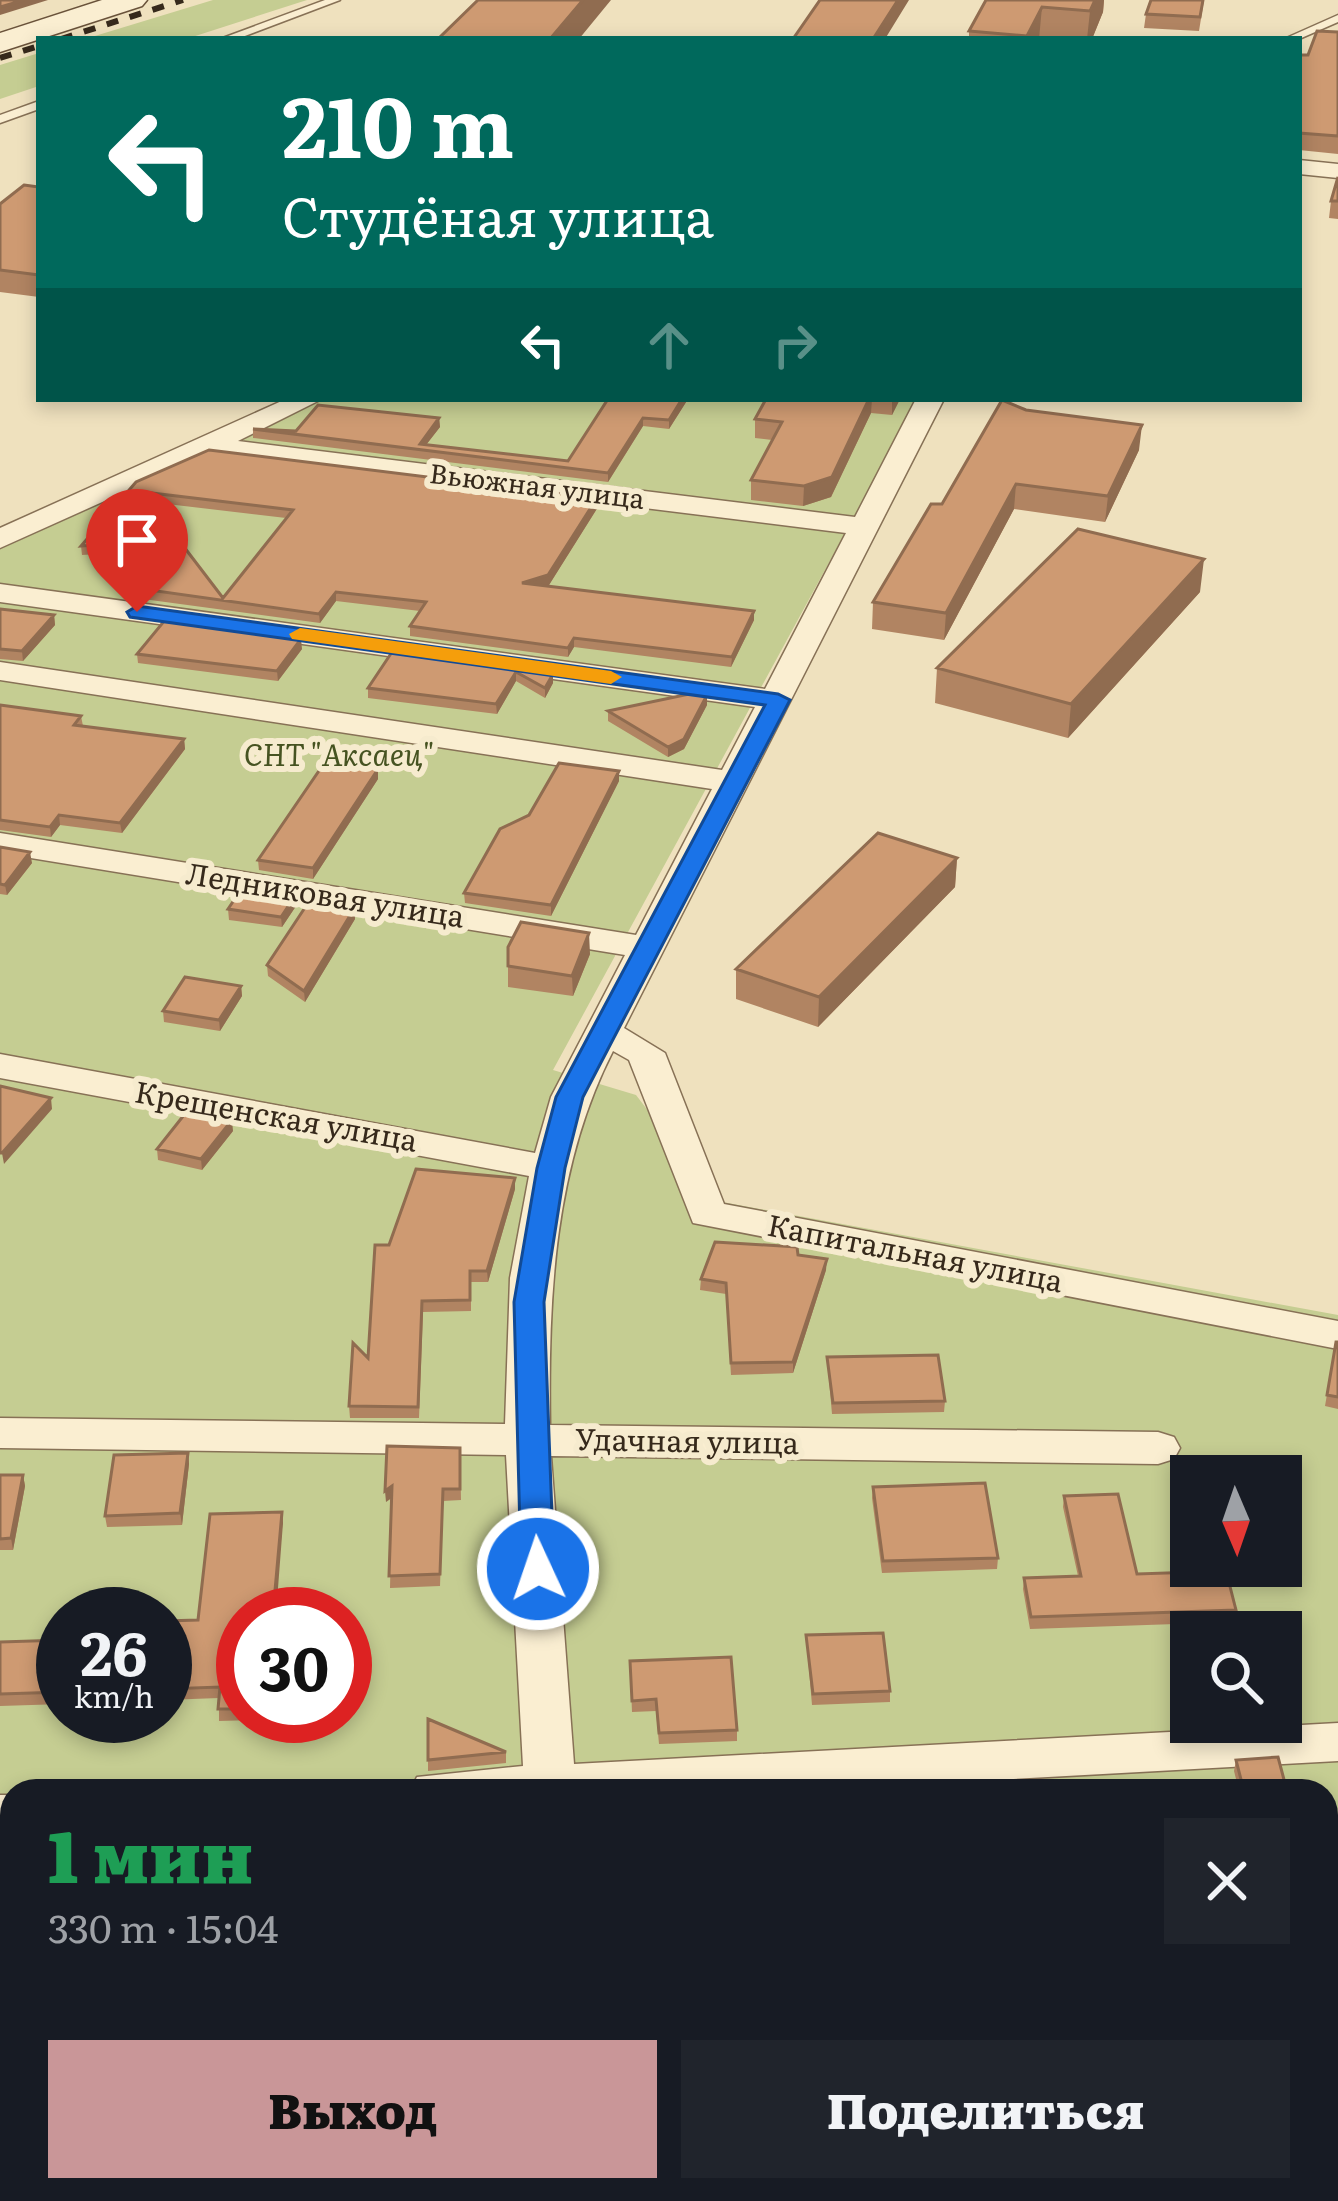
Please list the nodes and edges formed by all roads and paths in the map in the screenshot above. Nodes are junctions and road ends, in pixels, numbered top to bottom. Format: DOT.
graph roads {
  1 [pos="132,0"];
  2 [pos="335,0"];
  3 [pos="1338,18"];
  4 [pos="234,36"];
  5 [pos="1297,36"];
  6 [pos="0,44"];
  7 [pos="36,106"];
  8 [pos="0,119"];
  9 [pos="1302,167"];
  10 [pos="1338,171"];
  11 [pos="302,402"];
  12 [pos="928,402"];
  13 [pos="208,446"];
  14 [pos="865,527"];
  15 [pos="0,539"];
  16 [pos="0,593"];
  17 [pos="0,671"];
  18 [pos="778,700"];
  19 [pos="732,782"];
  20 [pos="0,843"];
  21 [pos="649,948"];
  22 [pos="605,1033"];
  23 [pos="0,1066"];
  24 [pos="551,1168"];
  25 [pos="1338,1335"];
  26 [pos="0,1433"];
  27 [pos="530,1440"];
  28 [pos="1158,1448"];
  29 [pos="1338,1742"];
  30 [pos="549,1779"];
  31 [pos="908,1779"];
  1 -- 6 [label="main road"];
  2 -- 4 [label="lane"];
  3 -- 5 [label="lane"];
  7 -- 8 [label="lane"];
  9 -- 10 [label="street"];
  11 -- 13 [label="street"];
  12 -- 14 [label="street"];
  13 -- 14 [label="street, Вьюжная улица"];
  13 -- 15 [label="street"];
  14 -- 18 [label="street"];
  16 -- 18 [label="street"];
  17 -- 19 [label="street"];
  18 -- 19 [label="street"];
  19 -- 21 [label="street"];
  20 -- 21 [label="street, Ледниковая улица"];
  21 -- 22 [label="street"];
  22 -- 24 [label="street"];
  22 -- 25 [label="street, Капитальная улица"];
  23 -- 24 [label="street, Крещенская улица"];
  24 -- 27 [label="street"];
  26 -- 27 [label="street, Удачная улица"];
  27 -- 28 [label="street, Удачная улица"];
  27 -- 30 [label="street"];
  29 -- 31 [label="street"];
}
